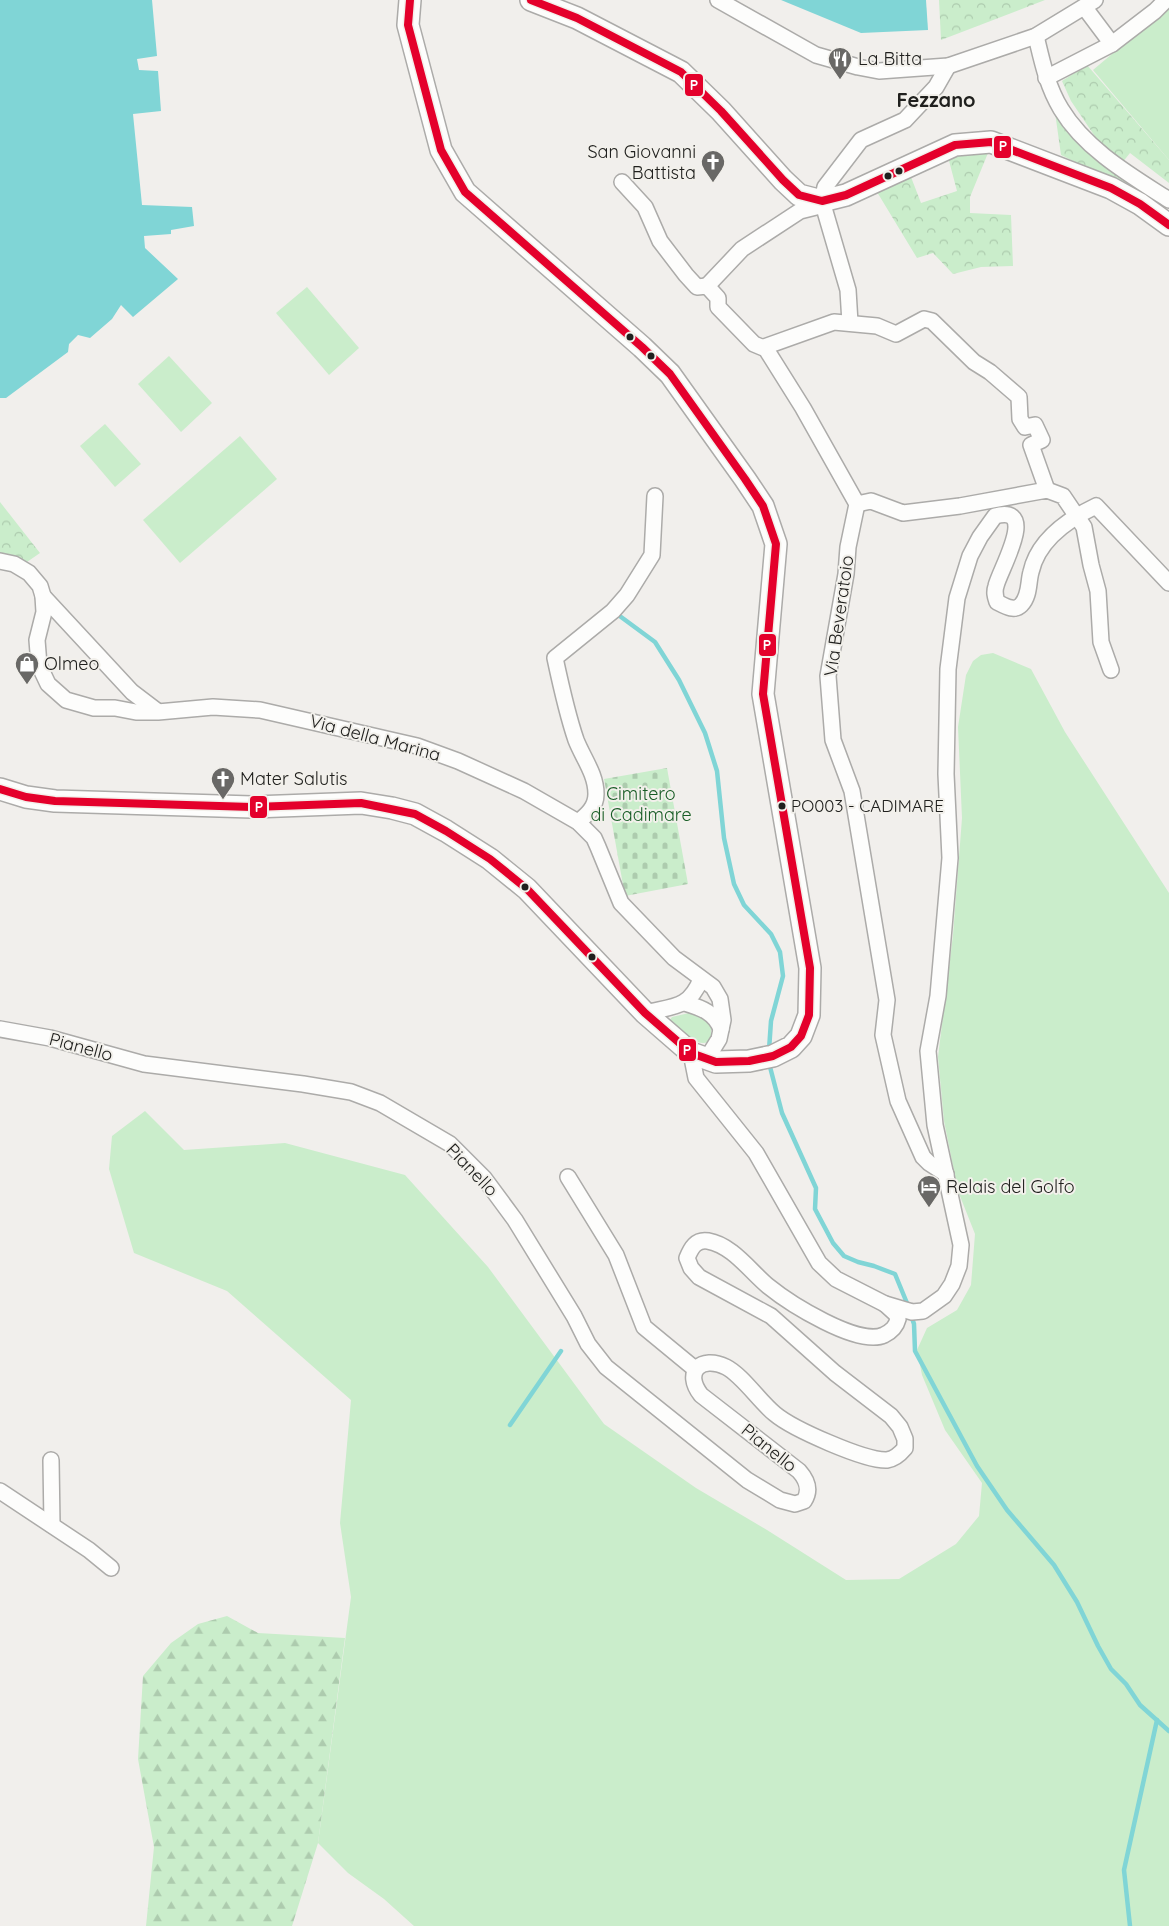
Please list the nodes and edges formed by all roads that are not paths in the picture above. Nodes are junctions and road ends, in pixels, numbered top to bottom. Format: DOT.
graph roads {
  1 [pos="410,0"];
  2 [pos="530,0"];
  3 [pos="718,0"];
  4 [pos="1166,0"];
  5 [pos="1090,4"];
  6 [pos="1150,6"];
  7 [pos="1036,36"];
  8 [pos="1112,44"];
  9 [pos="948,66"];
  10 [pos="1046,78"];
  11 [pos="622,182"];
  12 [pos="1169,200"];
  13 [pos="822,201"];
  14 [pos="1169,225"];
  15 [pos="707,286"];
  16 [pos="850,323"];
  17 [pos="764,347"];
  18 [pos="1047,490"];
  19 [pos="655,496"];
  20 [pos="857,504"];
  21 [pos="1077,515"];
  22 [pos="0,561"];
  23 [pos="1169,584"];
  24 [pos="43,596"];
  25 [pos="1111,670"];
  26 [pos="158,712"];
  27 [pos="0,789"];
  28 [pos="578,822"];
  29 [pos="702,979"];
  30 [pos="685,1003"];
  31 [pos="645,1013"];
  32 [pos="0,1029"];
  33 [pos="721,1030"];
  34 [pos="698,1056"];
  35 [pos="946,1174"];
  36 [pos="568,1177"];
  37 [pos="885,1304"];
  38 [pos="695,1369"];
  39 [pos="51,1460"];
  40 [pos="0,1491"];
  41 [pos="52,1525"];
  42 [pos="110,1568"];
  1 -- 34 [label="main road"];
  2 -- 13 [label="main road"];
  3 -- 9 [label="street"];
  4 -- 6 [label="street"];
  5 -- 7 [label="street"];
  5 -- 8 [label="street"];
  6 -- 8 [label="street"];
  7 -- 9 [label="street"];
  7 -- 10 [label="street"];
  8 -- 10 [label="street"];
  9 -- 13 [label="street"];
  10 -- 12 [label="street"];
  11 -- 15 [label="street"];
  13 -- 14 [label="main road"];
  13 -- 15 [label="street"];
  13 -- 16 [label="street"];
  15 -- 17 [label="street"];
  16 -- 17 [label="street"];
  16 -- 18 [label="street"];
  17 -- 20 [label="street"];
  18 -- 20 [label="street"];
  18 -- 21 [label="street"];
  19 -- 28 [label="street"];
  20 -- 35 [label="street, Via Beveratoio"];
  21 -- 23 [label="street"];
  21 -- 25 [label="street"];
  21 -- 35 [label="street"];
  22 -- 24 [label="street"];
  24 -- 26 [label="street"];
  24 -- 26 [label="street, Via della Marina"];
  26 -- 28 [label="street, Via della Marina"];
  27 -- 31 [label="main road"];
  28 -- 29 [label="street"];
  29 -- 30 [label="street"];
  29 -- 33 [label="street"];
  30 -- 31 [label="street"];
  30 -- 33 [label="street"];
  31 -- 34 [label="main road"];
  32 -- 38 [label="street, Pianello"];
  33 -- 34 [label="street"];
  34 -- 37 [label="street"];
  35 -- 37 [label="street"];
  36 -- 38 [label="street"];
  37 -- 38 [label="street, Pianello"];
  39 -- 41 [label="street"];
  40 -- 41 [label="street"];
  41 -- 42 [label="street"];
}
